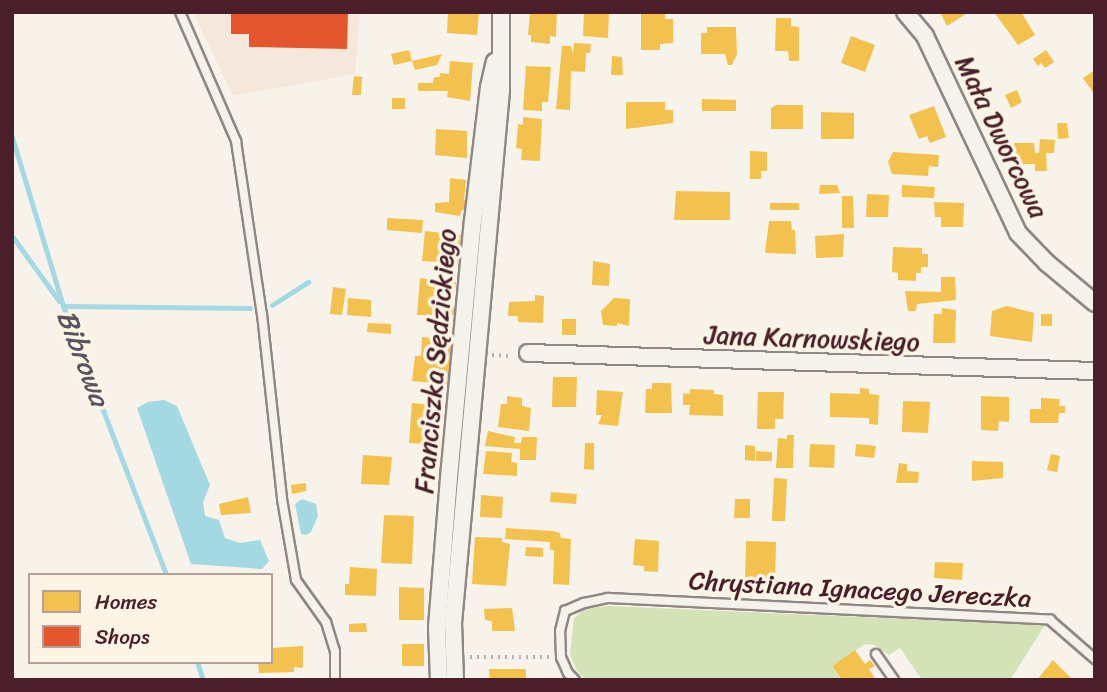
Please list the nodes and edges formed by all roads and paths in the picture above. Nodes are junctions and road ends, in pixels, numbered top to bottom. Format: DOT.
graph roads {
  1 [pos="180,12"];
  2 [pos="501,12"];
  3 [pos="905,12"];
  4 [pos="499,49"];
  5 [pos="1095,303"];
  6 [pos="489,355"];
  7 [pos="526,355"];
  8 [pos="1095,371"];
  9 [pos="876,654"];
  10 [pos="454,657"];
  11 [pos="561,657"];
  12 [pos="1095,659"];
  13 [pos="335,680"];
  14 [pos="439,680"];
  15 [pos="455,680"];
  16 [pos="575,680"];
  17 [pos="894,680"];
  1 -- 13 [label="lane"];
  2 -- 4 [label="street, Franciszka Sędzickiego"];
  3 -- 5 [label="street, Mała Dworcowa"];
  4 -- 10 [label="street, Franciszka Sędzickiego"];
  4 -- 14 [label="street, Franciszka Sędzickiego"];
  6 -- 7 [label="path"];
  7 -- 8 [label="street, Jana Karnowskiego"];
  9 -- 17 [label="lane"];
  10 -- 11 [label="path"];
  10 -- 15 [label="street, Franciszka Sędzickiego"];
  11 -- 12 [label="lane, Chrystiana Ignacego Jereczka"];
  11 -- 16 [label="lane"];
}
